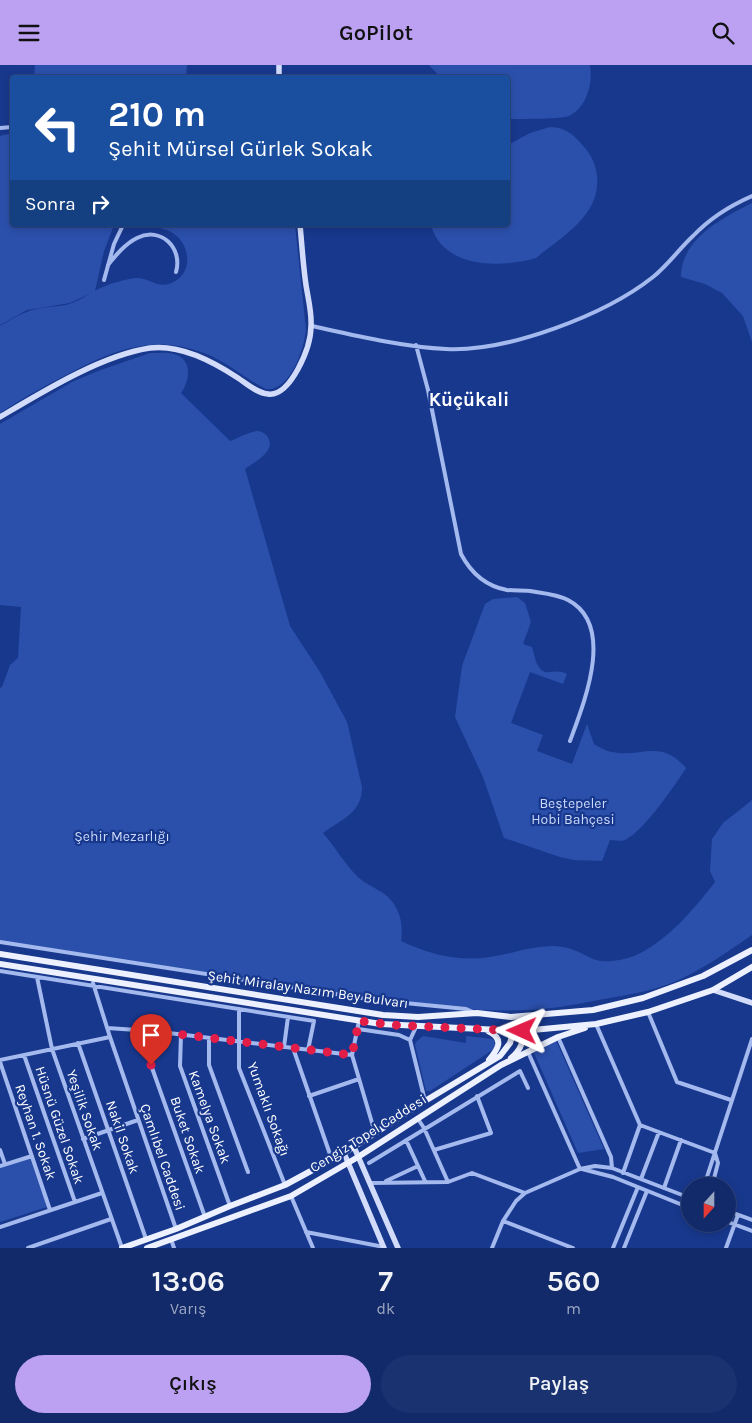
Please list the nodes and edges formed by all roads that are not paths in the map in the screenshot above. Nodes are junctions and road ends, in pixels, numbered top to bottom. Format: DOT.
graph roads {
  1 [pos="752,196"];
  2 [pos="123,227"];
  3 [pos="300,227"];
  4 [pos="108,265"];
  5 [pos="176,272"];
  6 [pos="104,280"];
  7 [pos="312,326"];
  8 [pos="416,345"];
  9 [pos="0,417"];
  10 [pos="570,741"];
  11 [pos="0,942"];
  12 [pos="752,949"];
  13 [pos="0,954"];
  14 [pos="0,964"];
  15 [pos="752,967"];
  16 [pos="0,971"];
  17 [pos="36,977"];
  18 [pos="92,982"];
  19 [pos="713,990"];
  20 [pos="752,1003"];
  21 [pos="240,1009"];
  22 [pos="648,1012"];
  23 [pos="477,1013"];
  24 [pos="526,1016"];
  25 [pos="288,1017"];
  26 [pos="314,1017"];
  27 [pos="511,1017"];
  28 [pos="359,1021"];
  29 [pos="596,1024"];
  30 [pos="416,1027"];
  31 [pos="107,1028"];
  32 [pos="358,1029"];
  33 [pos="518,1029"];
  34 [pos="487,1030"];
  35 [pos="152,1031"];
  36 [pos="181,1034"];
  37 [pos="110,1037"];
  38 [pos="558,1037"];
  39 [pos="209,1038"];
  40 [pos="752,1039"];
  41 [pos="410,1040"];
  42 [pos="239,1041"];
  43 [pos="78,1043"];
  44 [pos="284,1047"];
  45 [pos="292,1048"];
  46 [pos="52,1049"];
  47 [pos="308,1050"];
  48 [pos="528,1052"];
  49 [pos="24,1055"];
  50 [pos="352,1055"];
  51 [pos="0,1061"];
  52 [pos="486,1064"];
  53 [pos="500,1065"];
  54 [pos="359,1079"];
  55 [pos="528,1088"];
  56 [pos="309,1096"];
  57 [pos="477,1096"];
  58 [pos="731,1100"];
  59 [pos="425,1101"];
  60 [pos="417,1117"];
  61 [pos="138,1120"];
  62 [pos="640,1125"];
  63 [pos="424,1128"];
  64 [pos="109,1130"];
  65 [pos="659,1132"];
  66 [pos="375,1133"];
  67 [pos="83,1139"];
  68 [pos="406,1139"];
  69 [pos="681,1140"];
  70 [pos="354,1147"];
  71 [pos="0,1150"];
  72 [pos="434,1150"];
  73 [pos="344,1153"];
  74 [pos="715,1153"];
  75 [pos="32,1156"];
  76 [pos="358,1157"];
  77 [pos="332,1160"];
  78 [pos="348,1163"];
  79 [pos="369,1163"];
  80 [pos="2,1165"];
  81 [pos="418,1166"];
  82 [pos="612,1168"];
  83 [pos="580,1169"];
  84 [pos="248,1172"];
  85 [pos="623,1173"];
  86 [pos="707,1177"];
  87 [pos="714,1177"];
  88 [pos="641,1179"];
  89 [pos="425,1181"];
  90 [pos="384,1182"];
  91 [pos="448,1182"];
  92 [pos="370,1183"];
  93 [pos="285,1185"];
  94 [pos="638,1187"];
  95 [pos="664,1188"];
  96 [pos="647,1191"];
  97 [pos="102,1193"];
  98 [pos="525,1193"];
  99 [pos="681,1195"];
  100 [pos="291,1196"];
  101 [pos="75,1202"];
  102 [pos="681,1204"];
  103 [pos="230,1206"];
  104 [pos="50,1210"];
  105 [pos="738,1215"];
  106 [pos="205,1217"];
  107 [pos="111,1219"];
  108 [pos="736,1220"];
  109 [pos="752,1220"];
  110 [pos="503,1221"];
  111 [pos="736,1226"];
  112 [pos="0,1227"];
  113 [pos="176,1229"];
  114 [pos="306,1231"];
  115 [pos="752,1231"];
  116 [pos="731,1233"];
  117 [pos="146,1239"];
  118 [pos="171,1239"];
  119 [pos="384,1247"];
  120 [pos="28,1248"];
  121 [pos="122,1248"];
  122 [pos="147,1248"];
  123 [pos="174,1248"];
  124 [pos="313,1248"];
  125 [pos="398,1248"];
  126 [pos="492,1248"];
  127 [pos="572,1248"];
  128 [pos="613,1248"];
  129 [pos="624,1248"];
  130 [pos="726,1248"];
  1 -- 8 [label="street"];
  2 -- 4 [label="street"];
  3 -- 7 [label="street"];
  4 -- 5 [label="street"];
  4 -- 6 [label="street"];
  7 -- 8 [label="street"];
  7 -- 9 [label="street"];
  8 -- 10 [label="street"];
  11 -- 23 [label="street"];
  12 -- 24 [label="main road, Şehit Miralay Nazım Bey Bulvarı"];
  13 -- 23 [label="main road, Şehit Miralay Nazım Bey Bulvarı"];
  14 -- 18 [label="main road, Şehit Miralay Nazım Bey Bulvarı"];
  15 -- 19 [label="main road, Şehit Miralay Nazım Bey Bulvarı"];
  16 -- 17 [label="street"];
  17 -- 18 [label="street"];
  17 -- 46 [label="street, Yeşilik Sokak"];
  18 -- 21 [label="street"];
  18 -- 26 [label="main road, Şehit Miralay Nazım Bey Bulvarı"];
  18 -- 31 [label="street, Çamlıbel Caddesi"];
  19 -- 20 [label="street"];
  19 -- 22 [label="main road, Şehit Miralay Nazım Bey Bulvarı"];
  21 -- 25 [label="street"];
  21 -- 42 [label="street, Yumaklı Sokağı"];
  22 -- 29 [label="main road, Şehit Miralay Nazım Bey Bulvarı"];
  22 -- 58 [label="street"];
  23 -- 27 [label="main road, Şehit Miralay Nazım Bey Bulvarı"];
  24 -- 27 [label="main road, Şehit Miralay Nazım Bey Bulvarı"];
  24 -- 33 [label="main road"];
  25 -- 26 [label="street"];
  25 -- 44 [label="street"];
  26 -- 28 [label="main road, Şehit Miralay Nazım Bey Bulvarı"];
  26 -- 47 [label="street"];
  27 -- 33 [label="main road"];
  28 -- 30 [label="main road, Şehit Miralay Nazım Bey Bulvarı"];
  28 -- 32 [label="street"];
  29 -- 33 [label="main road, Şehit Miralay Nazım Bey Bulvarı"];
  29 -- 38 [label="main road, Cengiz Topel Caddesi"];
  29 -- 62 [label="street"];
  30 -- 34 [label="main road, Şehit Miralay Nazım Bey Bulvarı"];
  30 -- 41 [label="street"];
  31 -- 35 [label="street"];
  31 -- 37 [label="street, Çamlıbel Caddesi"];
  32 -- 41 [label="street"];
  32 -- 50 [label="street"];
  33 -- 34 [label="main road, Şehit Miralay Nazım Bey Bulvarı"];
  33 -- 52 [label="main road, Cengiz Topel Caddesi"];
  33 -- 53 [label="main road"];
  34 -- 52 [label="main road"];
  35 -- 36 [label="street"];
  35 -- 106 [label="street, Buket Sokak"];
  36 -- 39 [label="street"];
  36 -- 103 [label="street, Kamelya Sokak"];
  37 -- 43 [label="street"];
  37 -- 61 [label="street, Çamlıbel Caddesi"];
  38 -- 48 [label="main road, Cengiz Topel Caddesi"];
  38 -- 82 [label="street"];
  39 -- 42 [label="street"];
  39 -- 84 [label="street"];
  40 -- 58 [label="street"];
  41 -- 59 [label="street"];
  42 -- 44 [label="street"];
  42 -- 93 [label="street, Yumaklı Sokağı"];
  43 -- 46 [label="street"];
  43 -- 64 [label="street, Nakil Sokak"];
  44 -- 45 [label="street"];
  45 -- 47 [label="street"];
  45 -- 56 [label="street"];
  46 -- 49 [label="street"];
  46 -- 67 [label="street, Yeşilik Sokak"];
  47 -- 50 [label="street"];
  48 -- 53 [label="main road, Cengiz Topel Caddesi"];
  48 -- 83 [label="street"];
  49 -- 51 [label="street"];
  49 -- 101 [label="street, Hüsnü Güzel Sokak"];
  50 -- 54 [label="street"];
  51 -- 75 [label="street, Reyhan 1. Sokak"];
  52 -- 59 [label="main road, Cengiz Topel Caddesi"];
  53 -- 60 [label="main road, Cengiz Topel Caddesi"];
  54 -- 56 [label="street"];
  54 -- 66 [label="street"];
  55 -- 57 [label="street"];
  56 -- 77 [label="street"];
  57 -- 63 [label="street"];
  57 -- 72 [label="street"];
  58 -- 74 [label="street"];
  59 -- 66 [label="main road, Cengiz Topel Caddesi"];
  60 -- 63 [label="street"];
  60 -- 76 [label="main road, Cengiz Topel Caddesi"];
  61 -- 64 [label="street"];
  61 -- 113 [label="street, Çamlıbel Caddesi"];
  62 -- 65 [label="street"];
  62 -- 85 [label="street"];
  63 -- 68 [label="street"];
  63 -- 72 [label="street"];
  64 -- 67 [label="street"];
  64 -- 117 [label="street, Nakil Sokak"];
  65 -- 69 [label="street"];
  65 -- 88 [label="street"];
  66 -- 70 [label="main road, Cengiz Topel Caddesi"];
  67 -- 97 [label="street, Yeşilik Sokak"];
  68 -- 79 [label="street"];
  68 -- 81 [label="street"];
  69 -- 74 [label="street"];
  69 -- 95 [label="street"];
  70 -- 73 [label="main road, Cengiz Topel Caddesi"];
  70 -- 76 [label="street"];
  71 -- 80 [label="street"];
  72 -- 91 [label="street"];
  73 -- 77 [label="main road, Cengiz Topel Caddesi"];
  73 -- 78 [label="street"];
  74 -- 86 [label="street"];
  74 -- 87 [label="street"];
  75 -- 80 [label="street"];
  75 -- 104 [label="street, Reyhan 1. Sokak"];
  76 -- 78 [label="main road, Cengiz Topel Caddesi"];
  76 -- 92 [label="street"];
  77 -- 93 [label="main road, Cengiz Topel Caddesi"];
  78 -- 100 [label="main road, Cengiz Topel Caddesi"];
  78 -- 119 [label="street"];
  81 -- 89 [label="street"];
  81 -- 90 [label="street"];
  82 -- 83 [label="street"];
  82 -- 85 [label="street"];
  83 -- 94 [label="street"];
  83 -- 98 [label="street"];
  85 -- 88 [label="street"];
  88 -- 95 [label="street"];
  89 -- 90 [label="street"];
  89 -- 91 [label="street"];
  90 -- 92 [label="street"];
  91 -- 98 [label="street"];
  92 -- 125 [label="street"];
  93 -- 103 [label="main road, Cengiz Topel Caddesi"];
  94 -- 96 [label="street"];
  94 -- 128 [label="street"];
  95 -- 99 [label="street"];
  96 -- 102 [label="street"];
  96 -- 129 [label="street"];
  97 -- 101 [label="street"];
  97 -- 107 [label="street, Yeşilik Sokak"];
  98 -- 110 [label="street"];
  100 -- 114 [label="street"];
  100 -- 118 [label="main road, Cengiz Topel Caddesi"];
  101 -- 104 [label="street"];
  103 -- 106 [label="main road, Cengiz Topel Caddesi"];
  104 -- 112 [label="street"];
  105 -- 108 [label="street"];
  105 -- 109 [label="street"];
  106 -- 113 [label="main road, Cengiz Topel Caddesi"];
  107 -- 120 [label="street"];
  107 -- 121 [label="street, Yeşilik Sokak"];
  110 -- 126 [label="street"];
  110 -- 127 [label="street"];
  111 -- 115 [label="street"];
  113 -- 117 [label="main road, Cengiz Topel Caddesi"];
  114 -- 119 [label="street"];
  114 -- 124 [label="street"];
  116 -- 130 [label="street"];
  117 -- 121 [label="main road, Cengiz Topel Caddesi"];
  118 -- 122 [label="main road, Cengiz Topel Caddesi"];
  118 -- 123 [label="street"];
}
